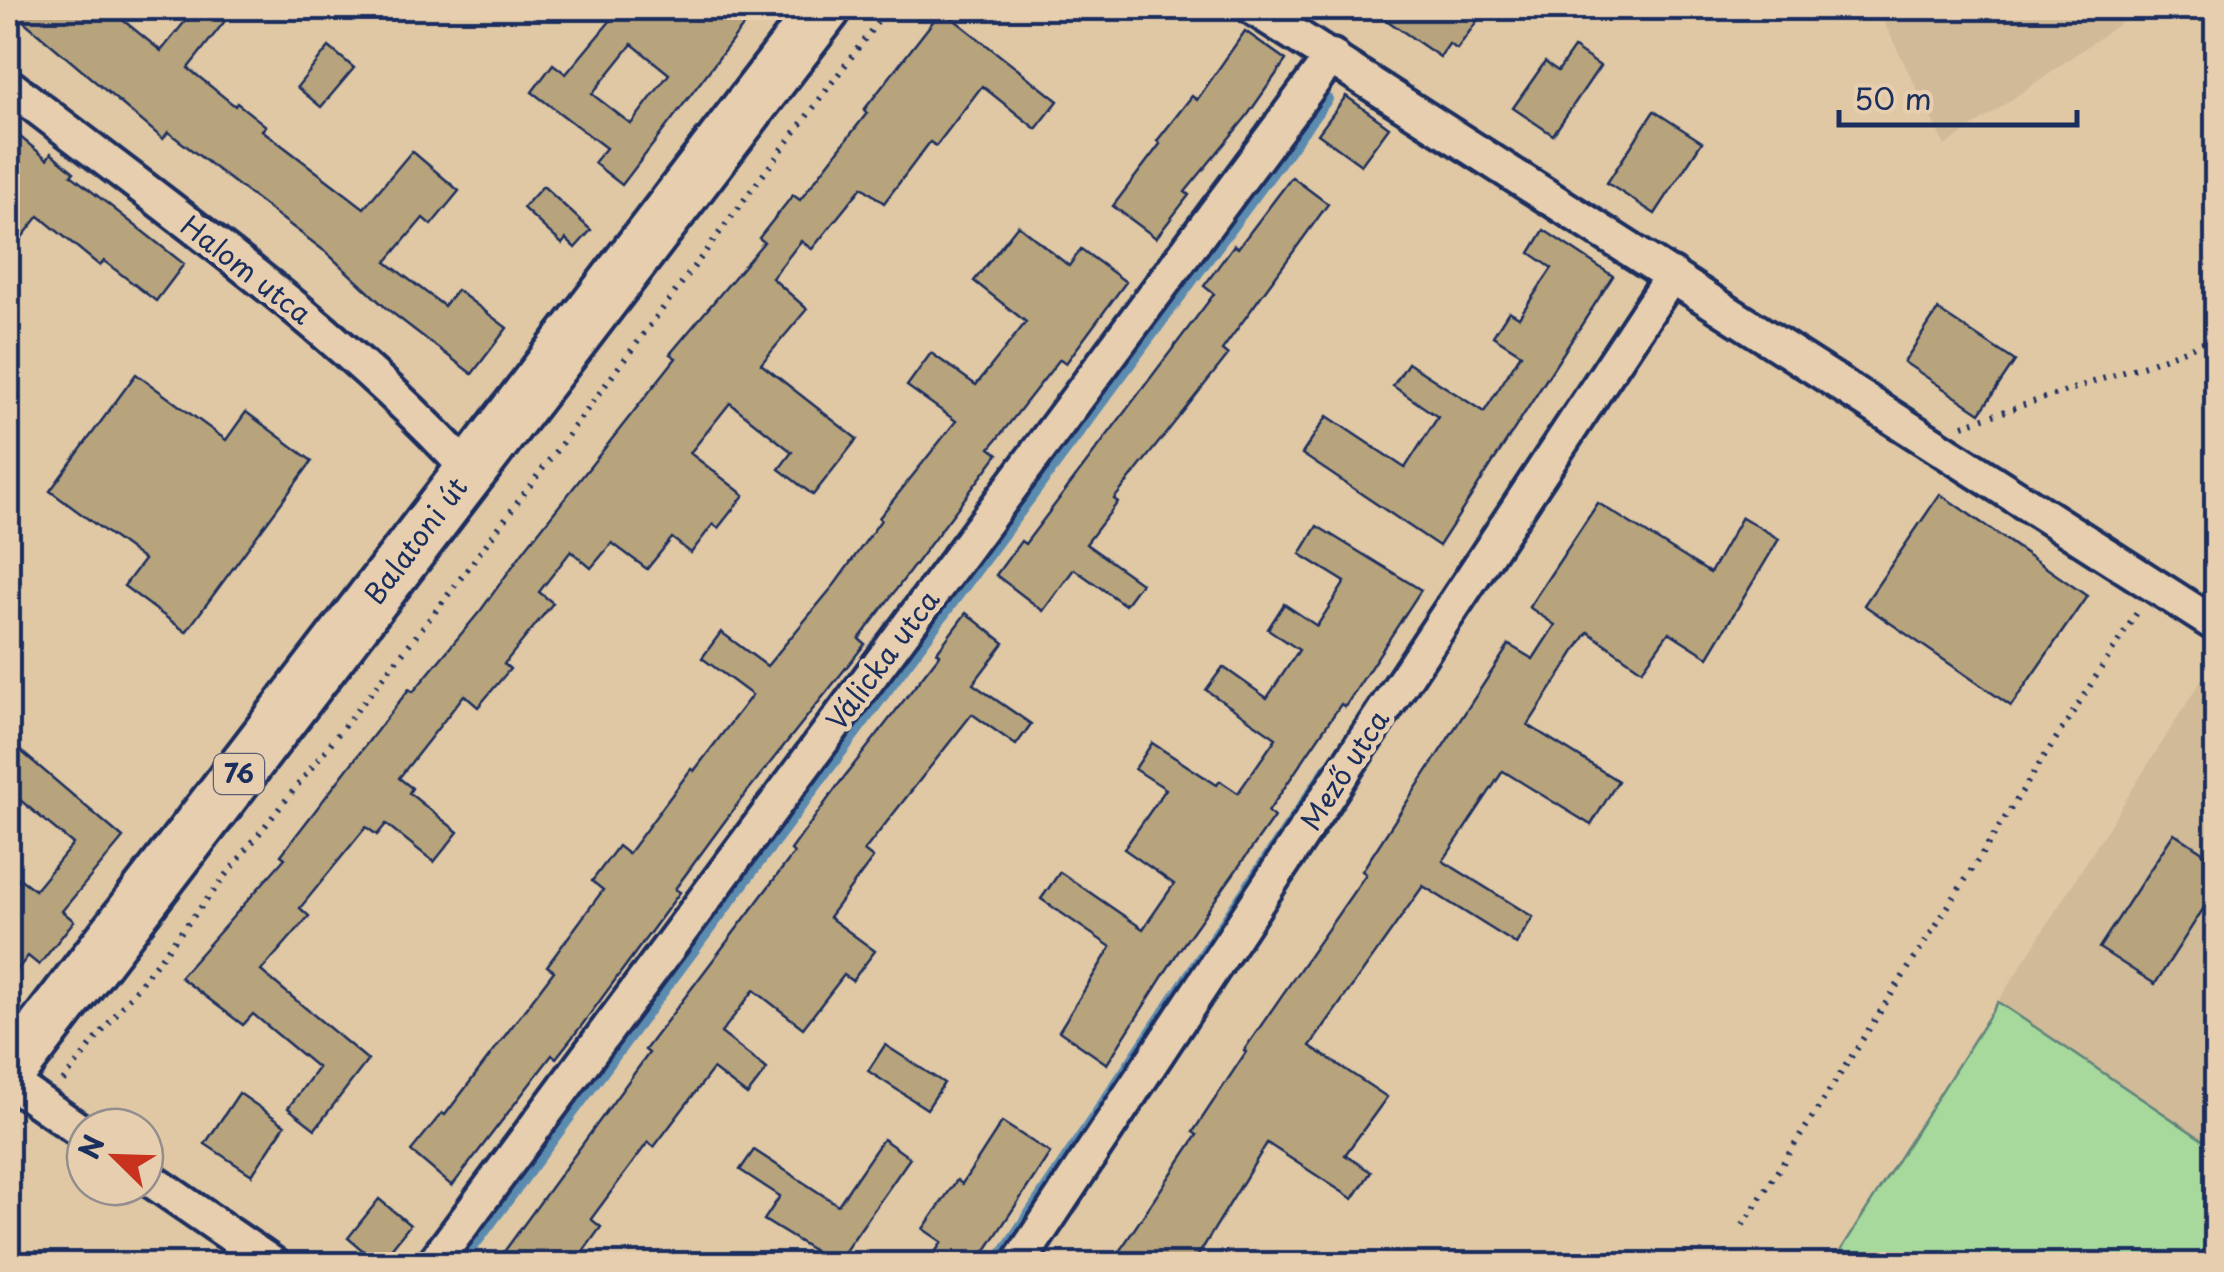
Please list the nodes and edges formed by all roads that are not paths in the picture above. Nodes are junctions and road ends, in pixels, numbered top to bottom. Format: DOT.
graph roads {
  1 [pos="825,8"];
  2 [pos="1253,8"];
  3 [pos="1332,56"];
  4 [pos="8,85"];
  5 [pos="1672,275"];
  6 [pos="470,472"];
  7 [pos="2216,625"];
  8 [pos="20,1087"];
  9 [pos="65,1120"];
  10 [pos="165,1190"];
  11 [pos="273,1264"];
  12 [pos="433,1264"];
  13 [pos="1018,1264"];
  1 -- 6 [label="main road, Balatoni út / 76"];
  2 -- 3 [label="street"];
  3 -- 5 [label="street"];
  3 -- 12 [label="street, Válicka utca"];
  4 -- 6 [label="street, Halom utca"];
  5 -- 7 [label="street"];
  5 -- 13 [label="street, Mező utca"];
  6 -- 8 [label="main road, Balatoni út / 76"];
  8 -- 9 [label="street"];
  10 -- 11 [label="street"];
}
